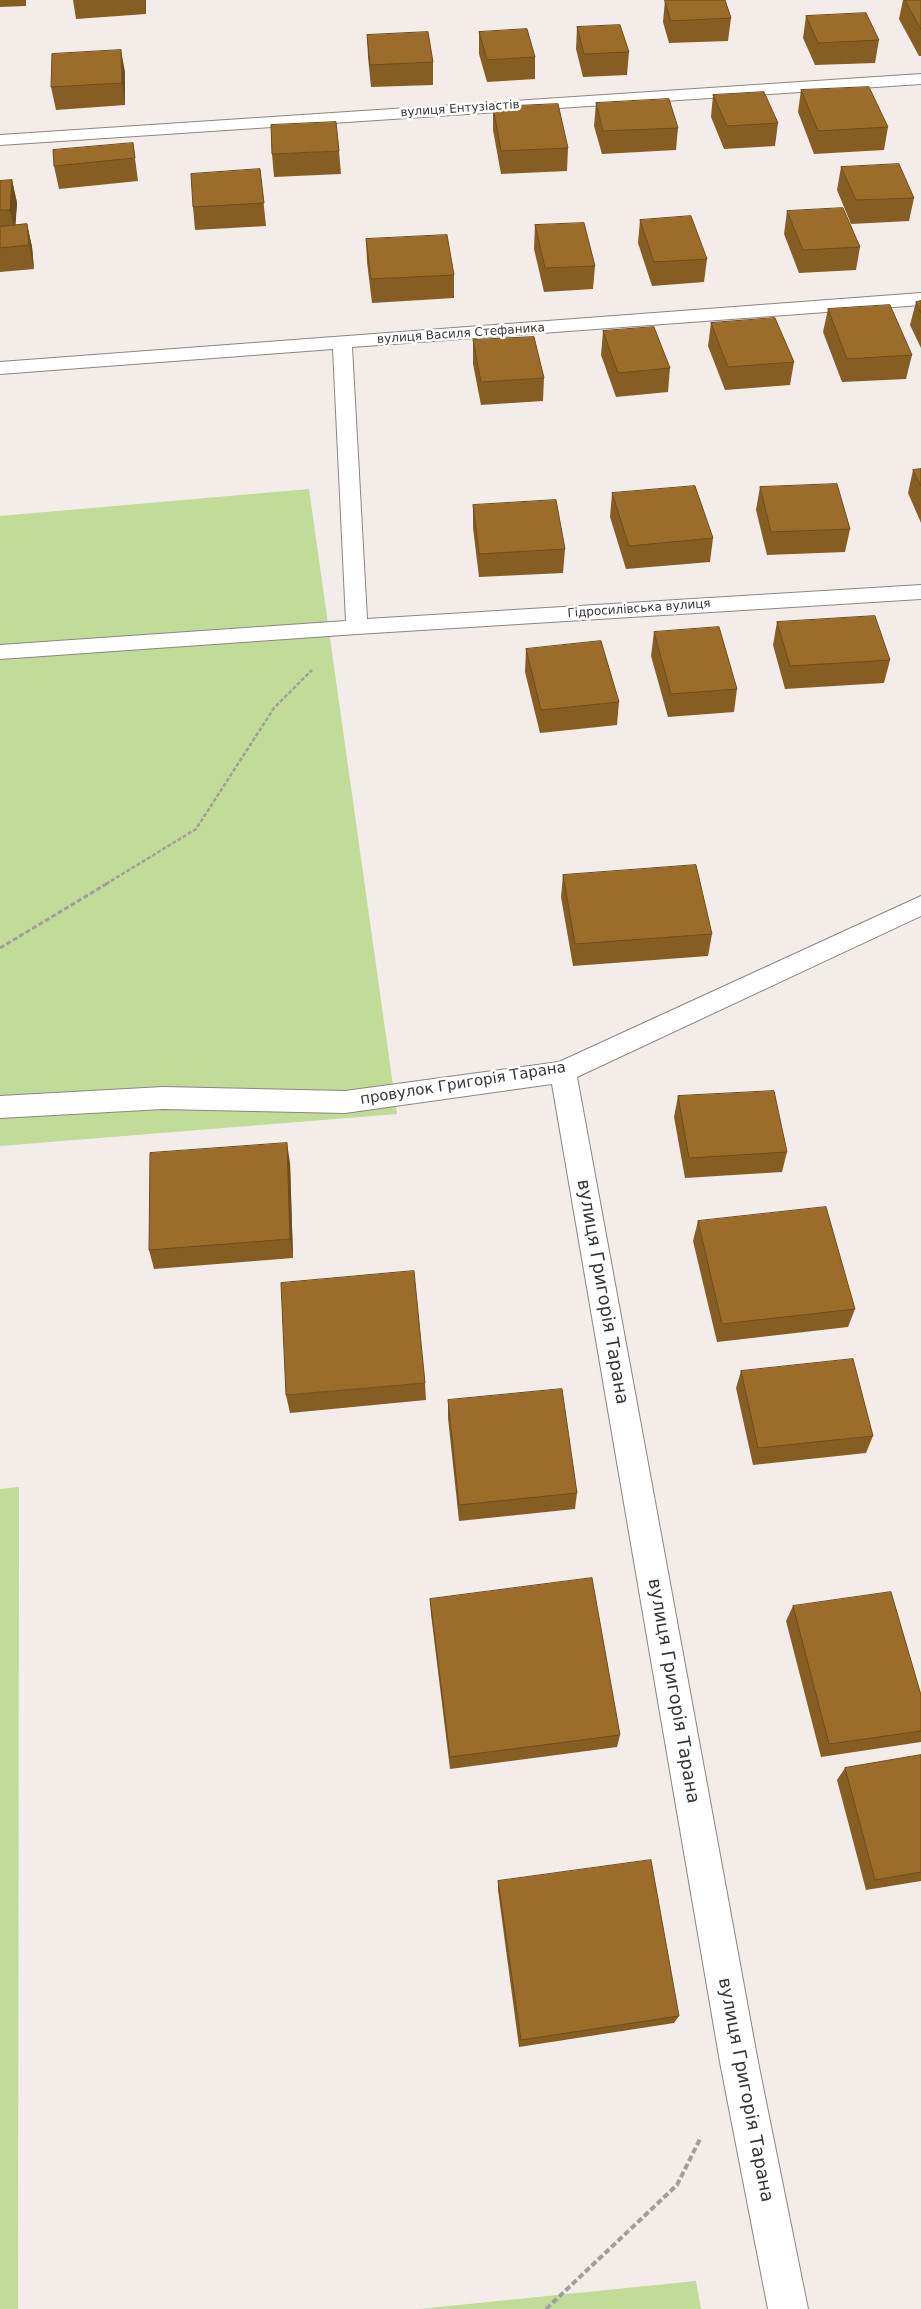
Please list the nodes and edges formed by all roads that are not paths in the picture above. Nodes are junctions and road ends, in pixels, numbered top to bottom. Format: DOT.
graph roads {
  1 [pos="921,78"];
  2 [pos="0,140"];
  3 [pos="921,298"];
  4 [pos="342,344"];
  5 [pos="0,368"];
  6 [pos="921,592"];
  7 [pos="357,627"];
  8 [pos="0,652"];
  9 [pos="921,905"];
  10 [pos="563,1072"];
  11 [pos="0,1107"];
  12 [pos="788,2309"];
  1 -- 2 [label="street, вулиця Ентузіастів"];
  3 -- 4 [label="street, вулиця Василя Стефаника"];
  4 -- 5 [label="street, вулиця Василя Стефаника"];
  4 -- 7 [label="street"];
  6 -- 7 [label="street, Гідросилівська вулиця"];
  7 -- 8 [label="street, Гідросилівська вулиця"];
  9 -- 10 [label="street, провулок Григорія Тарана"];
  10 -- 11 [label="street, провулок Григорія Тарана"];
  10 -- 12 [label="street, вулиця Григорія Тарана"];
}
